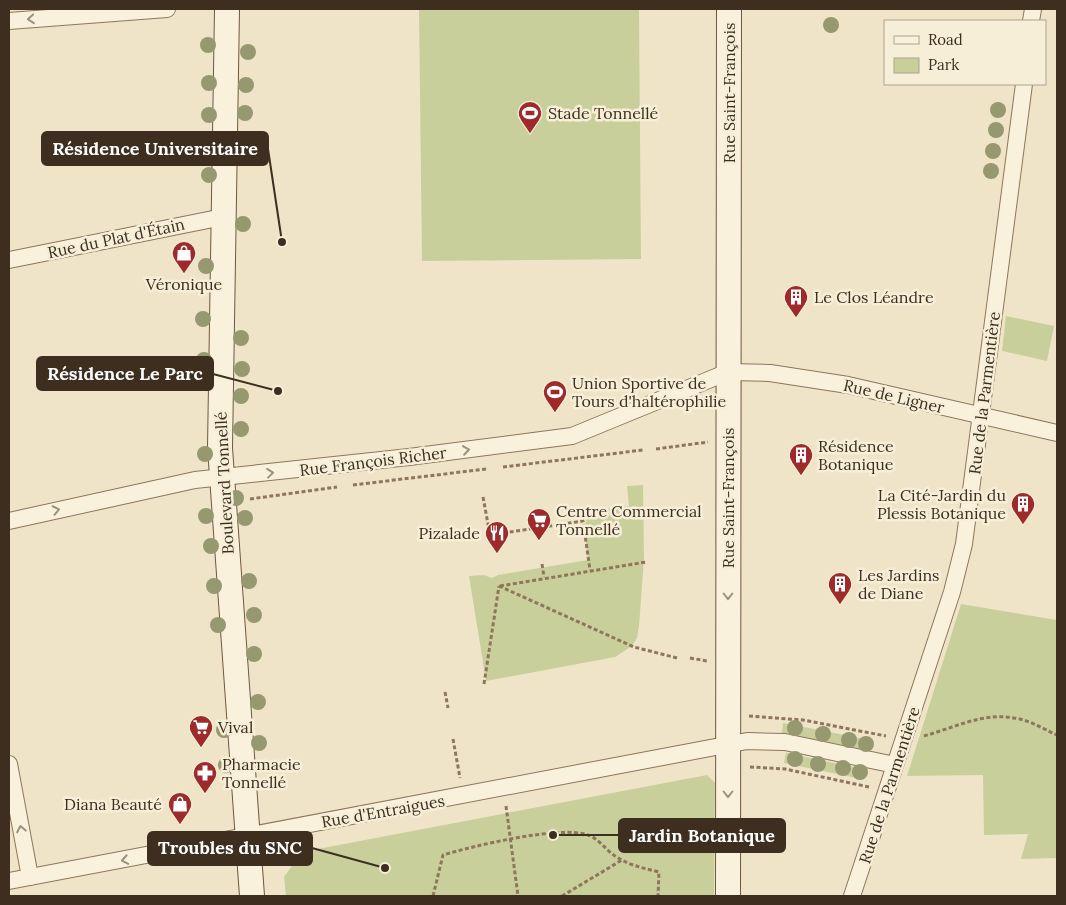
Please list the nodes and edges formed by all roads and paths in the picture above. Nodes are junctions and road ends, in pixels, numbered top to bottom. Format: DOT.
graph roads {
  1 [pos="167,9"];
  2 [pos="227,9"];
  3 [pos="729,9"];
  4 [pos="9,21"];
  5 [pos="1024,85"];
  6 [pos="223,217"];
  7 [pos="9,260"];
  8 [pos="728,372"];
  9 [pos="981,416"];
  10 [pos="1057,433"];
  11 [pos="728,440"];
  12 [pos="656,448"];
  13 [pos="642,450"];
  14 [pos="503,467"];
  15 [pos="486,469"];
  16 [pos="221,478"];
  17 [pos="353,485"];
  18 [pos="337,487"];
  19 [pos="483,497"];
  20 [pos="250,499"];
  21 [pos="9,521"];
  22 [pos="536,529"];
  23 [pos="538,538"];
  24 [pos="646,562"];
  25 [pos="542,564"];
  26 [pos="590,570"];
  27 [pos="544,577"];
  28 [pos="499,586"];
  29 [pos="677,658"];
  30 [pos="484,684"];
  31 [pos="445,692"];
  32 [pos="448,708"];
  33 [pos="727,714"];
  34 [pos="1057,735"];
  35 [pos="905,737"];
  36 [pos="454,740"];
  37 [pos="728,757"];
  38 [pos="9,764"];
  39 [pos="895,766"];
  40 [pos="887,791"];
  41 [pos="463,796"];
  42 [pos="507,813"];
  43 [pos="249,836"];
  44 [pos="510,840"];
  45 [pos="622,860"];
  46 [pos="30,877"];
  47 [pos="9,880"];
  48 [pos="252,896"];
  49 [pos="433,896"];
  50 [pos="518,896"];
  51 [pos="562,896"];
  52 [pos="658,896"];
  53 [pos="728,896"];
  54 [pos="852,896"];
  1 -- 4 [label="street, one-way"];
  2 -- 6 [label="main road, Boulevard Tonnellé"];
  3 -- 8 [label="main road, Rue Saint-François"];
  5 -- 9 [label="street, Rue de la Parmentière"];
  6 -- 7 [label="street, Rue du Plat d'Étain"];
  6 -- 16 [label="main road, Boulevard Tonnellé"];
  8 -- 9 [label="street, Rue de Ligner"];
  8 -- 11 [label="main road, Rue Saint-François"];
  16 -- 8 [label="street, Rue François Richer, one-way"];
  9 -- 10 [label="street, Rue de Ligner"];
  9 -- 35 [label="street, Rue de la Parmentière"];
  11 -- 12 [label="path"];
  11 -- 33 [label="main road, Rue Saint-François, one-way"];
  13 -- 14 [label="path"];
  15 -- 17 [label="path"];
  21 -- 16 [label="street, Rue François Richer, one-way"];
  16 -- 43 [label="main road, Boulevard Tonnellé"];
  18 -- 20 [label="path"];
  19 -- 22 [label="path"];
  22 -- 23 [label="path"];
  22 -- 26 [label="path"];
  24 -- 26 [label="path"];
  25 -- 27 [label="path"];
  26 -- 27 [label="path"];
  27 -- 28 [label="path"];
  28 -- 29 [label="path"];
  28 -- 30 [label="path"];
  31 -- 32 [label="path"];
  33 -- 35 [label="path"];
  33 -- 37 [label="main road, Rue Saint-François"];
  34 -- 35 [label="path"];
  35 -- 39 [label="street, Rue de la Parmentière"];
  36 -- 41 [label="path"];
  37 -- 39 [label="street, Rue d'Entraigues"];
  37 -- 40 [label="path"];
  37 -- 41 [label="street, Rue d'Entraigues"];
  37 -- 53 [label="main road, Rue Saint-François, one-way"];
  46 -- 38 [label="street, one-way"];
  39 -- 40 [label="street, Rue de la Parmentière"];
  40 -- 54 [label="street, Rue de la Parmentière"];
  41 -- 43 [label="street, Rue d'Entraigues"];
  42 -- 44 [label="path"];
  43 -- 46 [label="street, Rue d'Entraigues, one-way"];
  43 -- 48 [label="main road, Boulevard Tonnellé"];
  44 -- 45 [label="path"];
  44 -- 49 [label="path"];
  44 -- 50 [label="path"];
  45 -- 51 [label="path"];
  45 -- 52 [label="path"];
  46 -- 47 [label="street, Rue d'Entraigues"];
}
